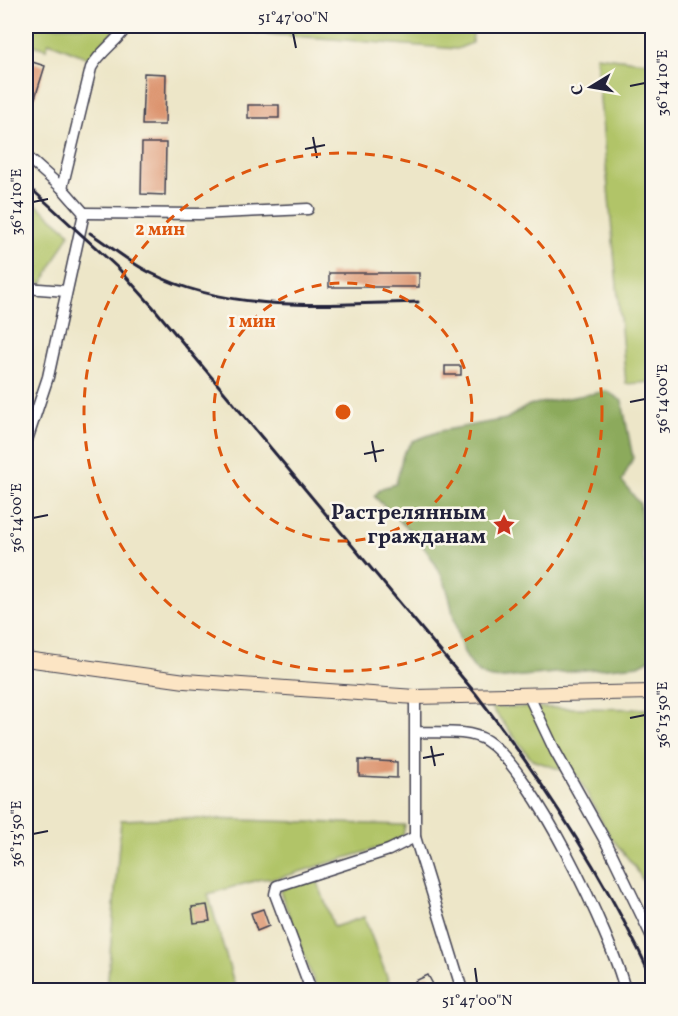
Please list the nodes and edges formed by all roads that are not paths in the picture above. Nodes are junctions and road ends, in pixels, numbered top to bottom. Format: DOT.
graph roads {
  1 [pos="127,26"];
  2 [pos="26,156"];
  3 [pos="62,188"];
  4 [pos="308,209"];
  5 [pos="84,213"];
  6 [pos="26,288"];
  7 [pos="66,291"];
  8 [pos="26,443"];
  9 [pos="26,663"];
  10 [pos="652,692"];
  11 [pos="528,694"];
  12 [pos="415,697"];
  13 [pos="416,732"];
  14 [pos="415,837"];
  15 [pos="652,937"];
  16 [pos="311,990"];
  17 [pos="462,990"];
  18 [pos="625,990"];
  1 -- 3 [label="street"];
  2 -- 3 [label="street"];
  3 -- 5 [label="street"];
  4 -- 5 [label="street"];
  5 -- 7 [label="street"];
  6 -- 7 [label="street"];
  7 -- 8 [label="street"];
  9 -- 12 [label="main road"];
  10 -- 11 [label="main road"];
  11 -- 12 [label="main road"];
  11 -- 15 [label="street"];
  12 -- 13 [label="street"];
  13 -- 14 [label="street"];
  13 -- 18 [label="street"];
  14 -- 16 [label="street"];
  14 -- 17 [label="street"];
}
